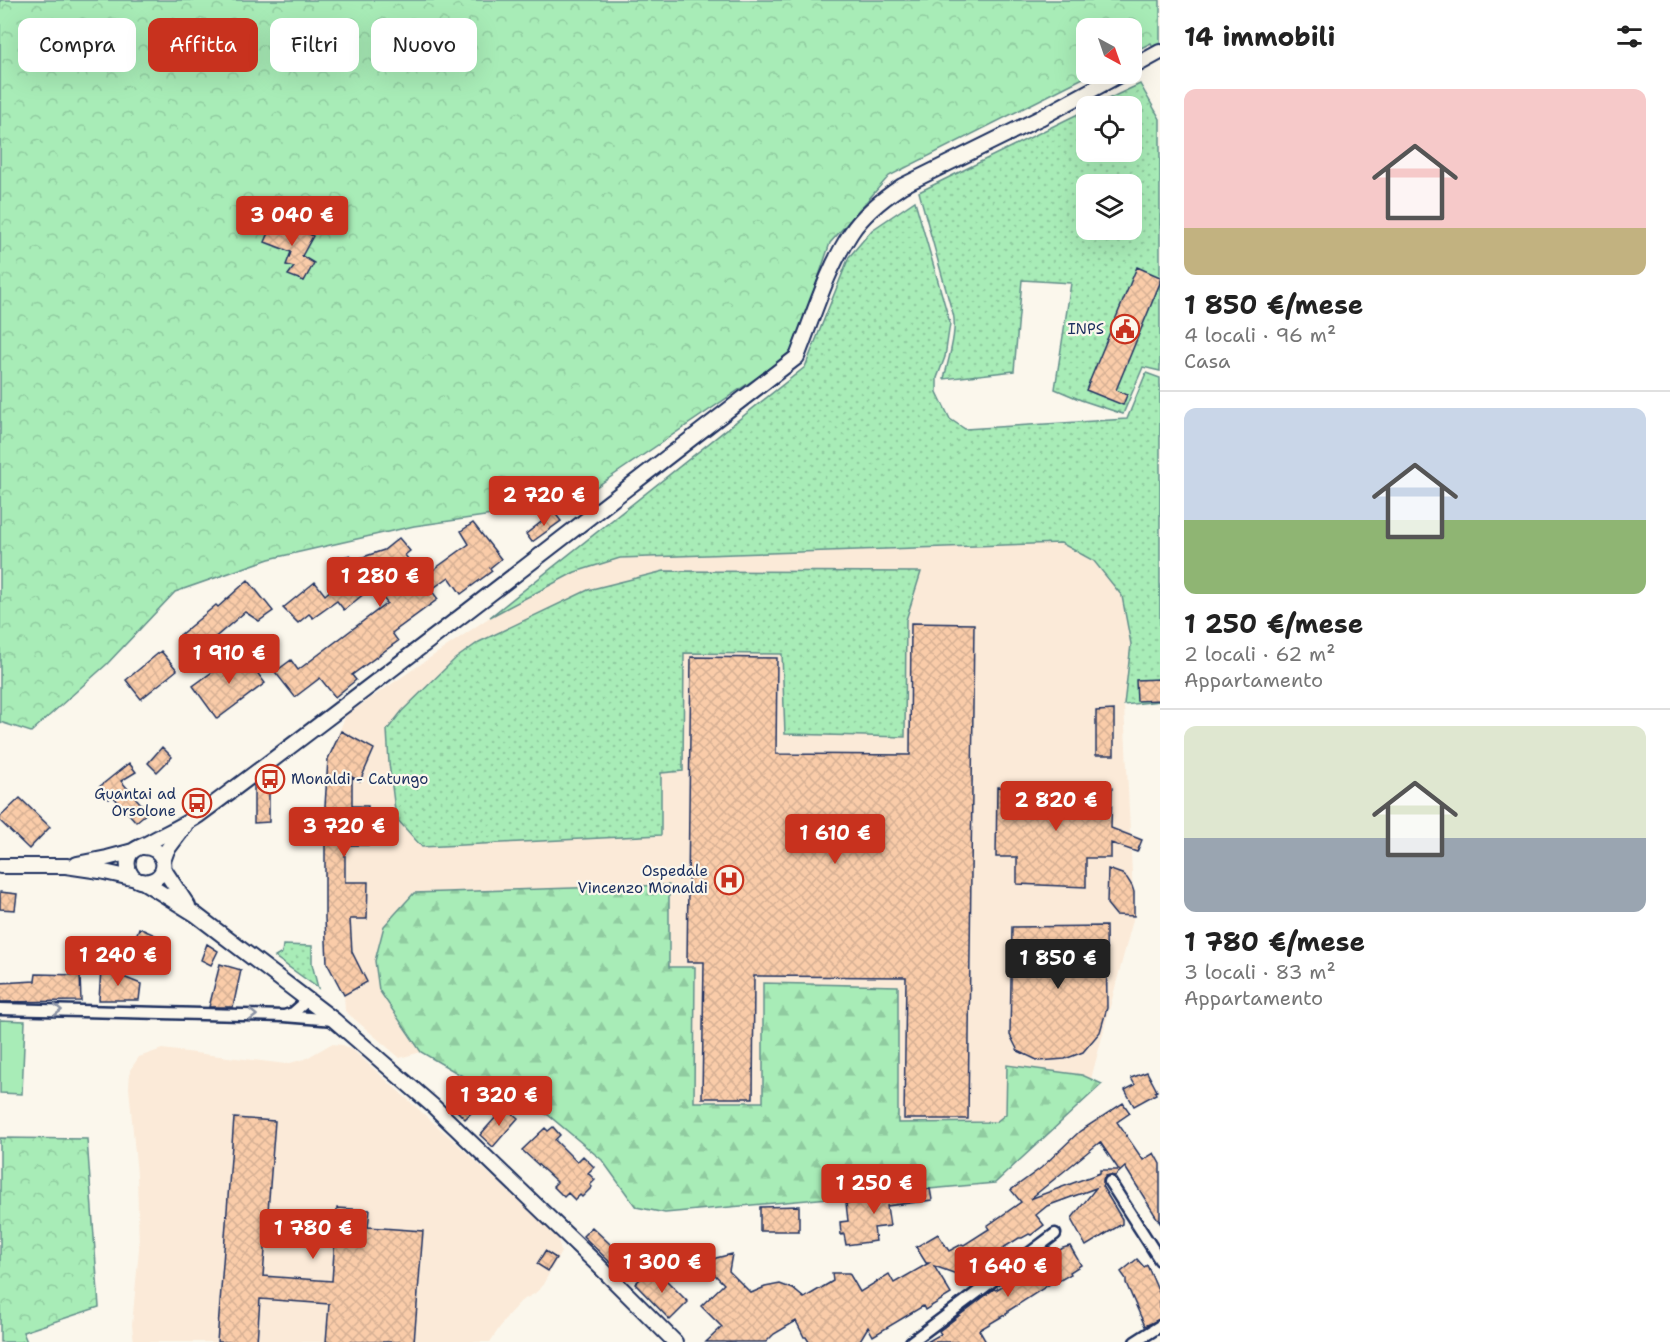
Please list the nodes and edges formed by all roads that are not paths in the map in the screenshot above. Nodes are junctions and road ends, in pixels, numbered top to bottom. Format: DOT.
graph roads {
  1 [pos="1160,52"];
  2 [pos="1142,62"];
  3 [pos="1103,84"];
  4 [pos="186,824"];
  5 [pos="137,849"];
  6 [pos="163,865"];
  7 [pos="0,866"];
  8 [pos="66,866"];
  9 [pos="139,880"];
  10 [pos="195,914"];
  11 [pos="309,999"];
  12 [pos="0,1009"];
  13 [pos="284,1016"];
  14 [pos="334,1020"];
  15 [pos="1110,1182"];
  16 [pos="1055,1234"];
  17 [pos="1159,1258"];
  18 [pos="1160,1326"];
  19 [pos="1138,1341"];
  20 [pos="675,1342"];
  21 [pos="911,1342"];
  1 -- 2 [label="street"];
  3 -- 4 [label="street"];
  4 -- 5 [label="street"];
  4 -- 6 [label="street"];
  5 -- 6 [label="street"];
  5 -- 8 [label="street"];
  5 -- 9 [label="street"];
  6 -- 9 [label="street"];
  6 -- 10 [label="street"];
  7 -- 8 [label="street"];
  8 -- 9 [label="street"];
  9 -- 10 [label="street"];
  10 -- 11 [label="street"];
  11 -- 13 [label="street"];
  11 -- 14 [label="street"];
  12 -- 13 [label="street, one-way"];
  13 -- 14 [label="street"];
  14 -- 20 [label="street"];
  15 -- 17 [label="street"];
  16 -- 21 [label="street"];
  18 -- 19 [label="street"];
}
